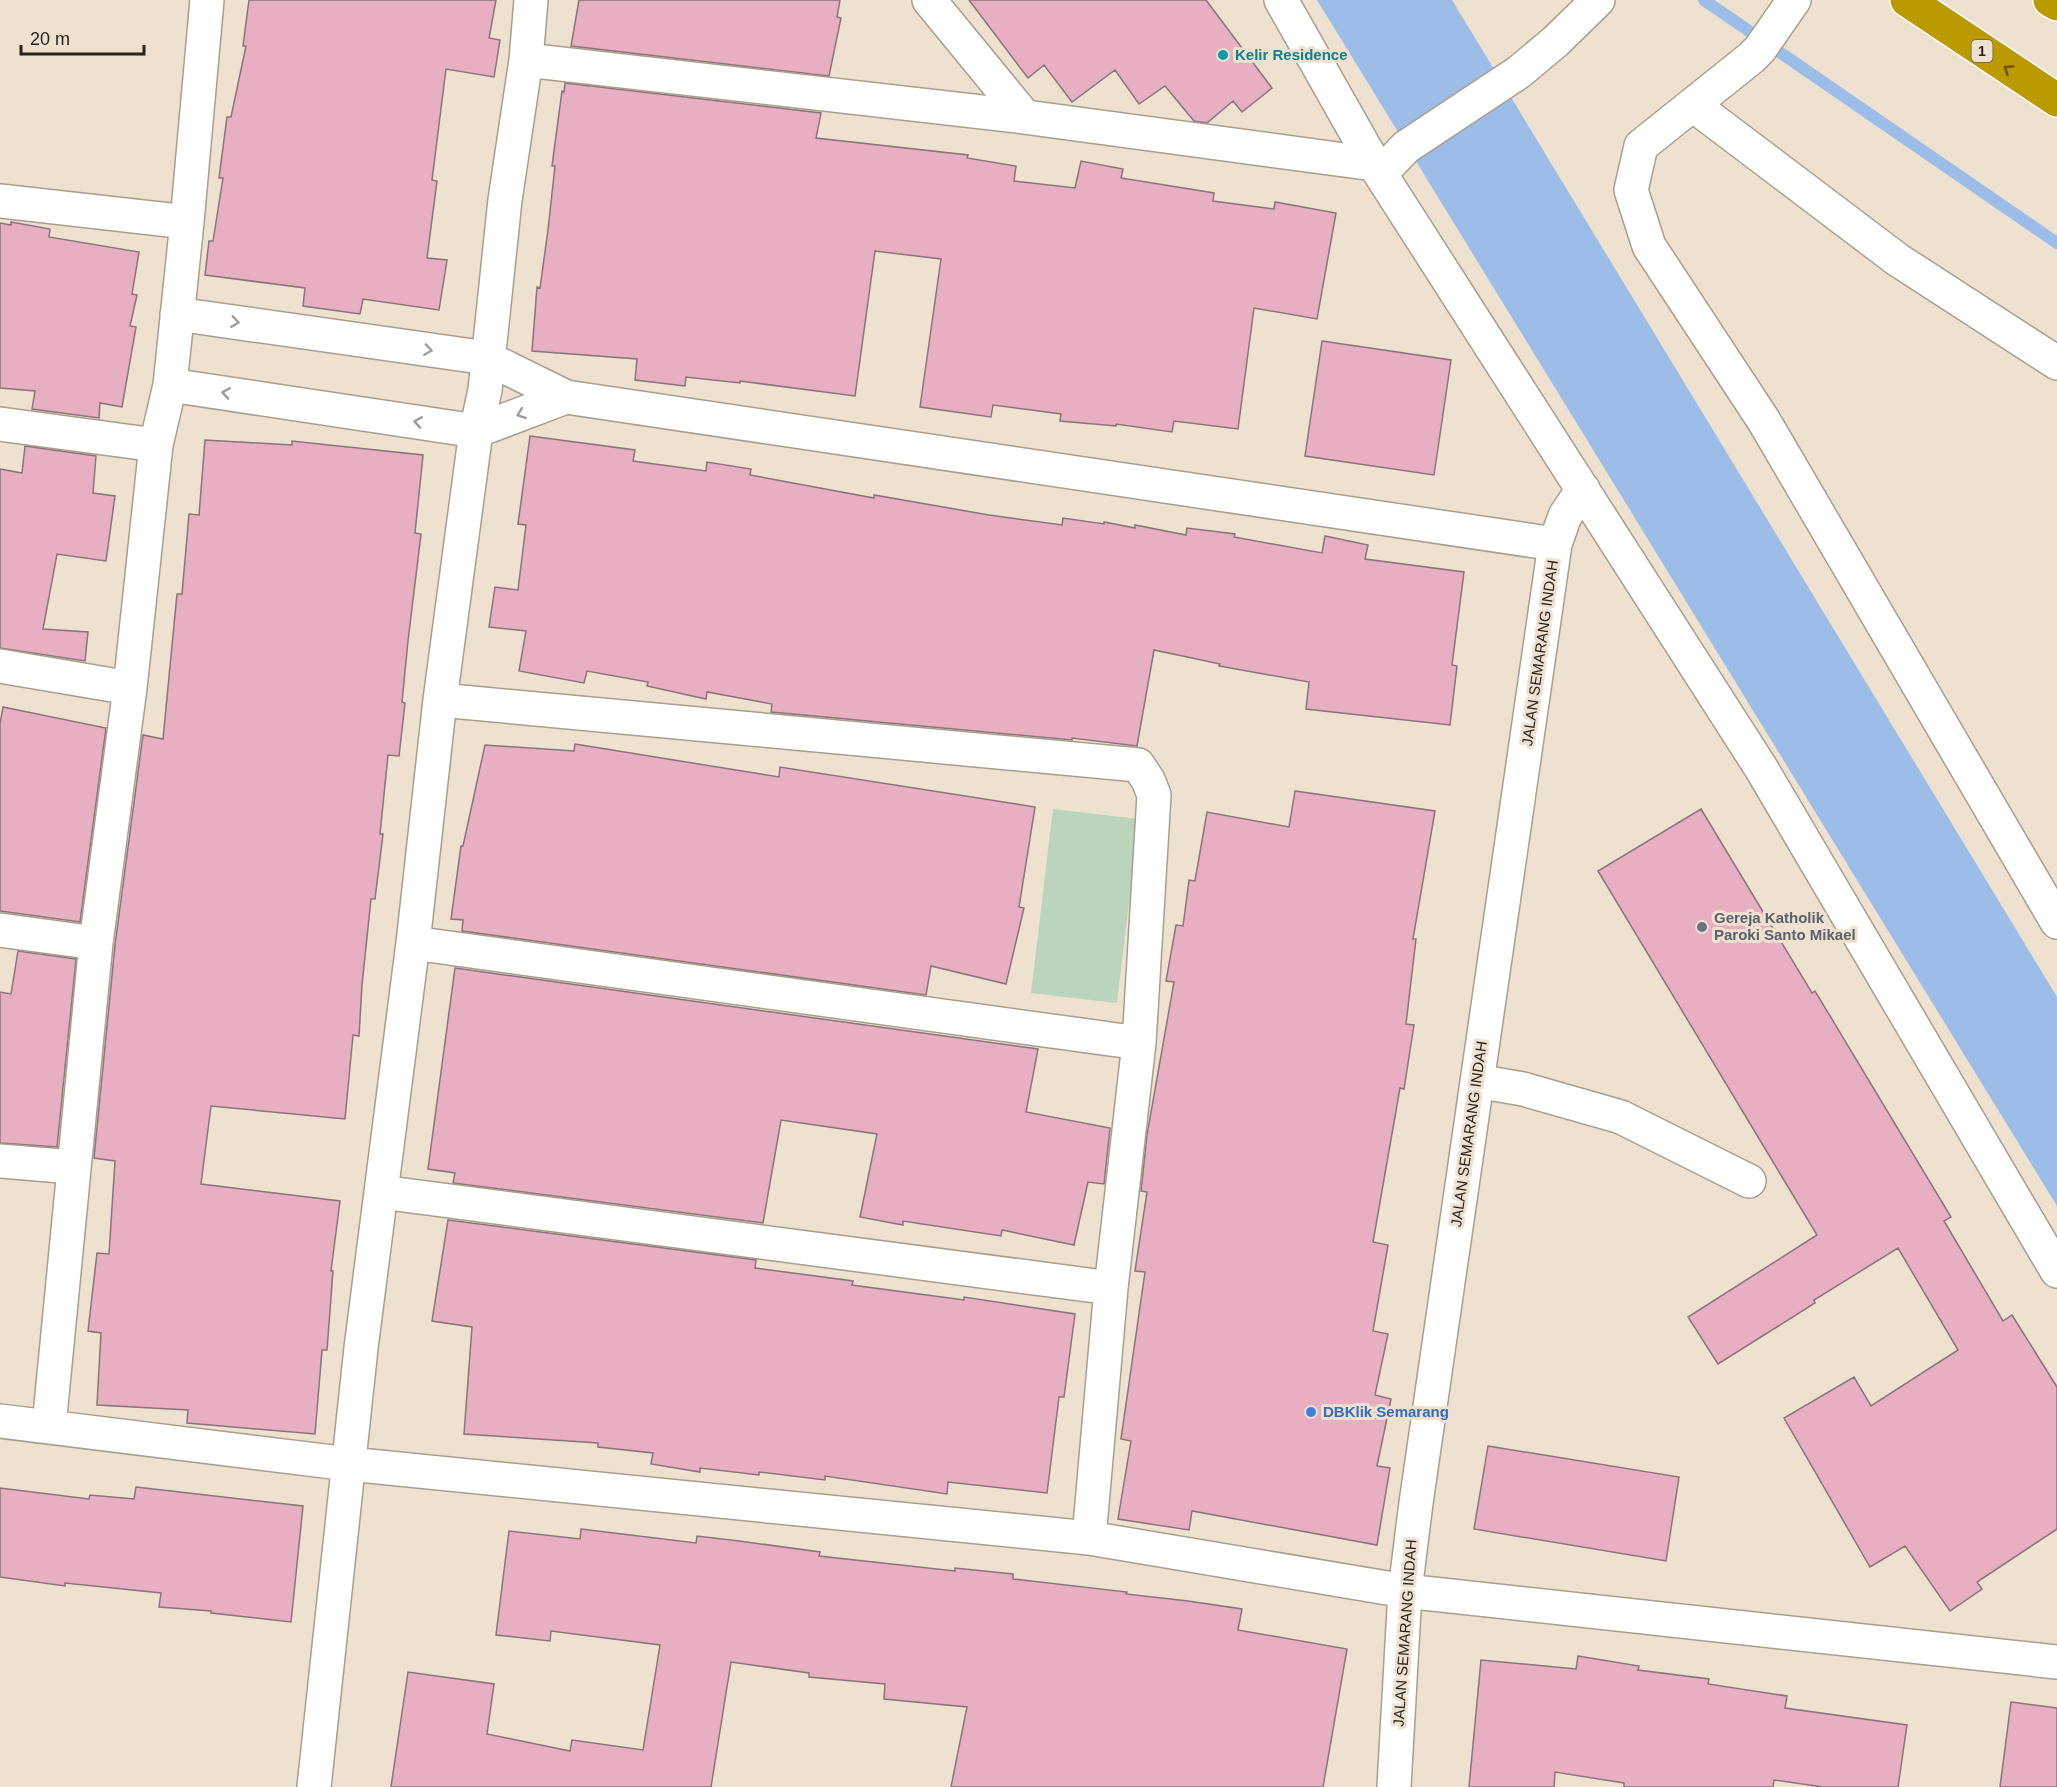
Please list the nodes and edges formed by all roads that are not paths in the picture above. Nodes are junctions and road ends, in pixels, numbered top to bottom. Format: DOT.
graph roads {
  1 [pos="207,0"];
  2 [pos="531,0"];
  3 [pos="929,0"];
  4 [pos="1281,0"];
  5 [pos="1598,0"];
  6 [pos="1794,0"];
  7 [pos="1908,0"];
  8 [pos="2050,0"];
  9 [pos="2057,4"];
  10 [pos="526,60"];
  11 [pos="2057,100"];
  12 [pos="1693,105"];
  13 [pos="1025,117"];
  14 [pos="1377,169"];
  15 [pos="0,201"];
  16 [pos="188,222"];
  17 [pos="177,314"];
  18 [pos="487,358"];
  19 [pos="2057,363"];
  20 [pos="170,385"];
  21 [pos="566,397"];
  22 [pos="0,424"];
  23 [pos="476,431"];
  24 [pos="156,445"];
  25 [pos="1583,489"];
  26 [pos="1556,544"];
  27 [pos="0,666"];
  28 [pos="130,688"];
  29 [pos="440,700"];
  30 [pos="2057,922"];
  31 [pos="0,930"];
  32 [pos="96,943"];
  33 [pos="413,943"];
  34 [pos="1138,1043"];
  35 [pos="1477,1081"];
  36 [pos="0,1161"];
  37 [pos="73,1167"];
  38 [pos="1749,1181"];
  39 [pos="381,1192"];
  40 [pos="2057,1271"];
  41 [pos="1111,1288"];
  42 [pos="0,1421"];
  43 [pos="49,1426"];
  44 [pos="349,1464"];
  45 [pos="1089,1538"];
  46 [pos="1405,1591"];
  47 [pos="2057,1662"];
  48 [pos="314,1787"];
  49 [pos="1394,1787"];
  1 -- 16 [label="street"];
  2 -- 10 [label="street"];
  3 -- 13 [label="street"];
  4 -- 14 [label="street"];
  5 -- 14 [label="street"];
  6 -- 12 [label="street"];
  11 -- 7 [label="highway, 1, one-way"];
  8 -- 9 [label="highway"];
  10 -- 13 [label="street"];
  10 -- 18 [label="street"];
  12 -- 19 [label="street"];
  12 -- 30 [label="street"];
  13 -- 14 [label="street"];
  14 -- 25 [label="street"];
  15 -- 16 [label="street"];
  16 -- 17 [label="street"];
  17 -- 18 [label="street, one-way"];
  17 -- 20 [label="street"];
  18 -- 21 [label="street"];
  18 -- 23 [label="street"];
  23 -- 20 [label="street, one-way"];
  20 -- 24 [label="street"];
  21 -- 23 [label="street, one-way"];
  21 -- 26 [label="street"];
  22 -- 24 [label="street"];
  23 -- 29 [label="street"];
  24 -- 28 [label="street"];
  25 -- 26 [label="street, JALAN SEMARANG INDAH"];
  25 -- 40 [label="street"];
  26 -- 35 [label="street, JALAN SEMARANG INDAH"];
  27 -- 28 [label="street"];
  28 -- 32 [label="street"];
  29 -- 33 [label="street"];
  29 -- 34 [label="street"];
  31 -- 32 [label="street"];
  32 -- 37 [label="street"];
  33 -- 34 [label="street"];
  33 -- 39 [label="street"];
  34 -- 41 [label="street"];
  35 -- 38 [label="street"];
  35 -- 46 [label="street, JALAN SEMARANG INDAH"];
  36 -- 37 [label="street"];
  37 -- 43 [label="street"];
  39 -- 41 [label="street"];
  39 -- 44 [label="street"];
  41 -- 45 [label="street"];
  42 -- 43 [label="street"];
  43 -- 44 [label="street"];
  44 -- 45 [label="street"];
  44 -- 48 [label="street"];
  45 -- 46 [label="street"];
  46 -- 47 [label="street"];
  46 -- 49 [label="street, JALAN SEMARANG INDAH"];
}
